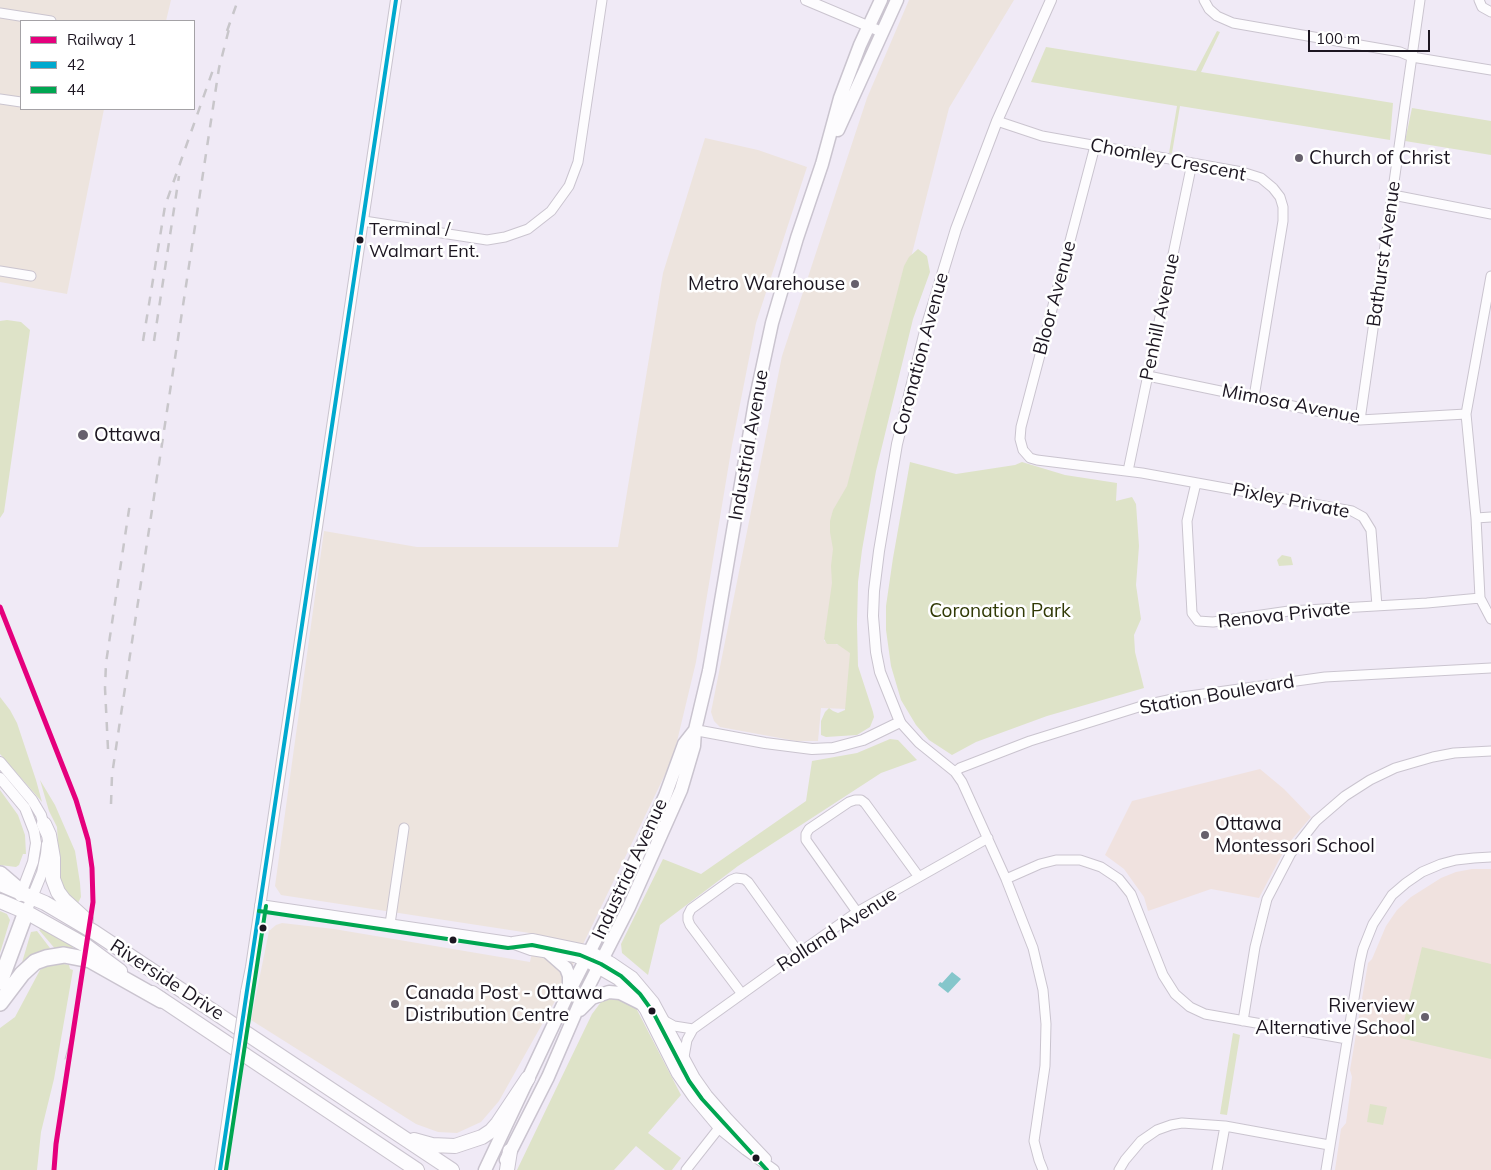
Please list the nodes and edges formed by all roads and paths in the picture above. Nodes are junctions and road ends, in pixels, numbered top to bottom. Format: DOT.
graph roads {
  1 [pos="396,0"];
  2 [pos="602,0"];
  3 [pos="806,0"];
  4 [pos="881,0"];
  5 [pos="897,0"];
  6 [pos="1051,0"];
  7 [pos="1204,0"];
  8 [pos="1420,0"];
  9 [pos="1479,0"];
  10 [pos="0,12"];
  11 [pos="1491,12"];
  12 [pos="45,20"];
  13 [pos="869,26"];
  14 [pos="882,32"];
  15 [pos="1412,57"];
  16 [pos="1491,70"];
  17 [pos="0,99"];
  18 [pos="20,102"];
  19 [pos="997,121"];
  20 [pos="1095,146"];
  21 [pos="1192,163"];
  22 [pos="822,164"];
  23 [pos="1393,195"];
  24 [pos="1491,214"];
  25 [pos="364,221"];
  26 [pos="0,271"];
  27 [pos="30,276"];
  28 [pos="1491,276"];
  29 [pos="1148,376"];
  30 [pos="1254,397"];
  31 [pos="1466,414"];
  32 [pos="1360,420"];
  33 [pos="1022,450"];
  34 [pos="1128,471"];
  35 [pos="1196,483"];
  36 [pos="1491,517"];
  37 [pos="1476,518"];
  38 [pos="1480,598"];
  39 [pos="1377,606"];
  40 [pos="1491,618"];
  41 [pos="1491,668"];
  42 [pos="900,722"];
  43 [pos="695,730"];
  44 [pos="1491,752"];
  45 [pos="0,762"];
  46 [pos="955,772"];
  47 [pos="0,778"];
  48 [pos="44,824"];
  49 [pos="404,828"];
  50 [pos="988,838"];
  51 [pos="1491,857"];
  52 [pos="0,874"];
  53 [pos="920,876"];
  54 [pos="1006,879"];
  55 [pos="0,884"];
  56 [pos="27,894"];
  57 [pos="0,901"];
  58 [pos="260,905"];
  59 [pos="21,910"];
  60 [pos="857,912"];
  61 [pos="390,924"];
  62 [pos="509,942"];
  63 [pos="119,948"];
  64 [pos="549,953"];
  65 [pos="799,953"];
  66 [pos="588,956"];
  67 [pos="601,963"];
  68 [pos="0,982"];
  69 [pos="568,994"];
  70 [pos="742,994"];
  71 [pos="161,1000"];
  72 [pos="0,1003"];
  73 [pos="640,1003"];
  74 [pos="665,1021"];
  75 [pos="1243,1021"];
  76 [pos="568,1029"];
  77 [pos="693,1029"];
  78 [pos="1347,1039"];
  79 [pos="684,1057"];
  80 [pos="528,1078"];
  81 [pos="1225,1126"];
  82 [pos="719,1128"];
  83 [pos="398,1133"];
  84 [pos="1330,1145"];
  85 [pos="510,1151"];
  86 [pos="220,1170"];
  87 [pos="417,1170"];
  88 [pos="452,1170"];
  89 [pos="485,1170"];
  90 [pos="501,1170"];
  91 [pos="507,1170"];
  92 [pos="686,1170"];
  93 [pos="775,1170"];
  94 [pos="1043,1170"];
  95 [pos="1119,1170"];
  96 [pos="1217,1170"];
  97 [pos="1326,1170"];
  1 -- 25 [label="street"];
  2 -- 25 [label="street"];
  3 -- 13 [label="street"];
  4 -- 13 [label="main road, Industrial Avenue"];
  5 -- 14 [label="main road, Industrial Avenue"];
  6 -- 19 [label="street, Coronation Avenue"];
  7 -- 15 [label="street"];
  8 -- 15 [label="street, Bathurst Avenue"];
  9 -- 11 [label="street"];
  10 -- 12 [label="street"];
  13 -- 14 [label="street"];
  13 -- 22 [label="main road, Industrial Avenue"];
  14 -- 22 [label="main road, Industrial Avenue"];
  15 -- 16 [label="street"];
  15 -- 23 [label="street, Bathurst Avenue"];
  17 -- 18 [label="street"];
  19 -- 20 [label="street, Chomley Crescent"];
  19 -- 42 [label="street, Coronation Avenue"];
  20 -- 21 [label="street, Chomley Crescent"];
  20 -- 33 [label="street, Bloor Avenue"];
  21 -- 29 [label="street, Penhill Avenue"];
  21 -- 30 [label="street, Chomley Crescent"];
  22 -- 43 [label="main road, Industrial Avenue"];
  23 -- 24 [label="street"];
  23 -- 32 [label="street, Bathurst Avenue"];
  25 -- 58 [label="street"];
  26 -- 27 [label="street"];
  28 -- 31 [label="street"];
  29 -- 30 [label="street, Mimosa Avenue"];
  29 -- 34 [label="street, Penhill Avenue"];
  30 -- 32 [label="street, Mimosa Avenue"];
  31 -- 32 [label="street, Mimosa Avenue"];
  31 -- 37 [label="street"];
  33 -- 34 [label="street, Pixley Private"];
  34 -- 35 [label="street, Pixley Private"];
  35 -- 39 [label="street, Pixley Private"];
  35 -- 39 [label="street, Renova Private"];
  36 -- 37 [label="street"];
  37 -- 38 [label="street"];
  38 -- 39 [label="street, Renova Private"];
  38 -- 40 [label="street"];
  41 -- 46 [label="street, Station Boulevard"];
  42 -- 43 [label="street"];
  42 -- 46 [label="street"];
  43 -- 66 [label="main road, Industrial Avenue"];
  43 -- 67 [label="main road, Industrial Avenue"];
  44 -- 75 [label="street"];
  45 -- 48 [label="street"];
  46 -- 50 [label="street"];
  47 -- 56 [label="street"];
  48 -- 56 [label="street"];
  48 -- 63 [label="main road"];
  49 -- 61 [label="street"];
  50 -- 53 [label="street, Rolland Avenue"];
  50 -- 54 [label="street"];
  51 -- 78 [label="street"];
  52 -- 56 [label="highway"];
  53 -- 60 [label="street, Rolland Avenue"];
  53 -- 60 [label="street"];
  54 -- 75 [label="street"];
  54 -- 94 [label="street"];
  55 -- 56 [label="main road, Riverside Drive"];
  56 -- 59 [label="street"];
  56 -- 63 [label="main road, Riverside Drive"];
  57 -- 59 [label="main road, Riverside Drive"];
  58 -- 61 [label="street"];
  58 -- 86 [label="street, bridge"];
  59 -- 68 [label="highway"];
  59 -- 71 [label="main road, Riverside Drive"];
  60 -- 65 [label="street, Rolland Avenue"];
  61 -- 62 [label="street"];
  62 -- 64 [label="street"];
  62 -- 66 [label="street"];
  63 -- 83 [label="main road, Riverside Drive"];
  64 -- 66 [label="street"];
  64 -- 69 [label="main road"];
  65 -- 70 [label="street, Rolland Avenue"];
  65 -- 70 [label="street"];
  66 -- 67 [label="street"];
  66 -- 69 [label="main road, Industrial Avenue"];
  67 -- 73 [label="street"];
  67 -- 74 [label="street"];
  67 -- 76 [label="main road, Industrial Avenue"];
  69 -- 80 [label="main road, Industrial Avenue"];
  70 -- 77 [label="street, Rolland Avenue"];
  71 -- 72 [label="highway"];
  71 -- 87 [label="main road, Riverside Drive"];
  73 -- 76 [label="main road"];
  73 -- 82 [label="street"];
  74 -- 77 [label="street"];
  74 -- 79 [label="street"];
  75 -- 78 [label="street"];
  76 -- 85 [label="main road, Industrial Avenue"];
  77 -- 79 [label="street"];
  78 -- 84 [label="street"];
  79 -- 93 [label="street"];
  80 -- 83 [label="main road"];
  80 -- 89 [label="main road, Industrial Avenue"];
  81 -- 84 [label="street"];
  81 -- 95 [label="street"];
  81 -- 96 [label="street"];
  82 -- 92 [label="street"];
  82 -- 93 [label="street"];
  83 -- 88 [label="main road, Riverside Drive"];
  84 -- 97 [label="street"];
  85 -- 90 [label="main road, Industrial Avenue"];
  85 -- 91 [label="main road"];
}
